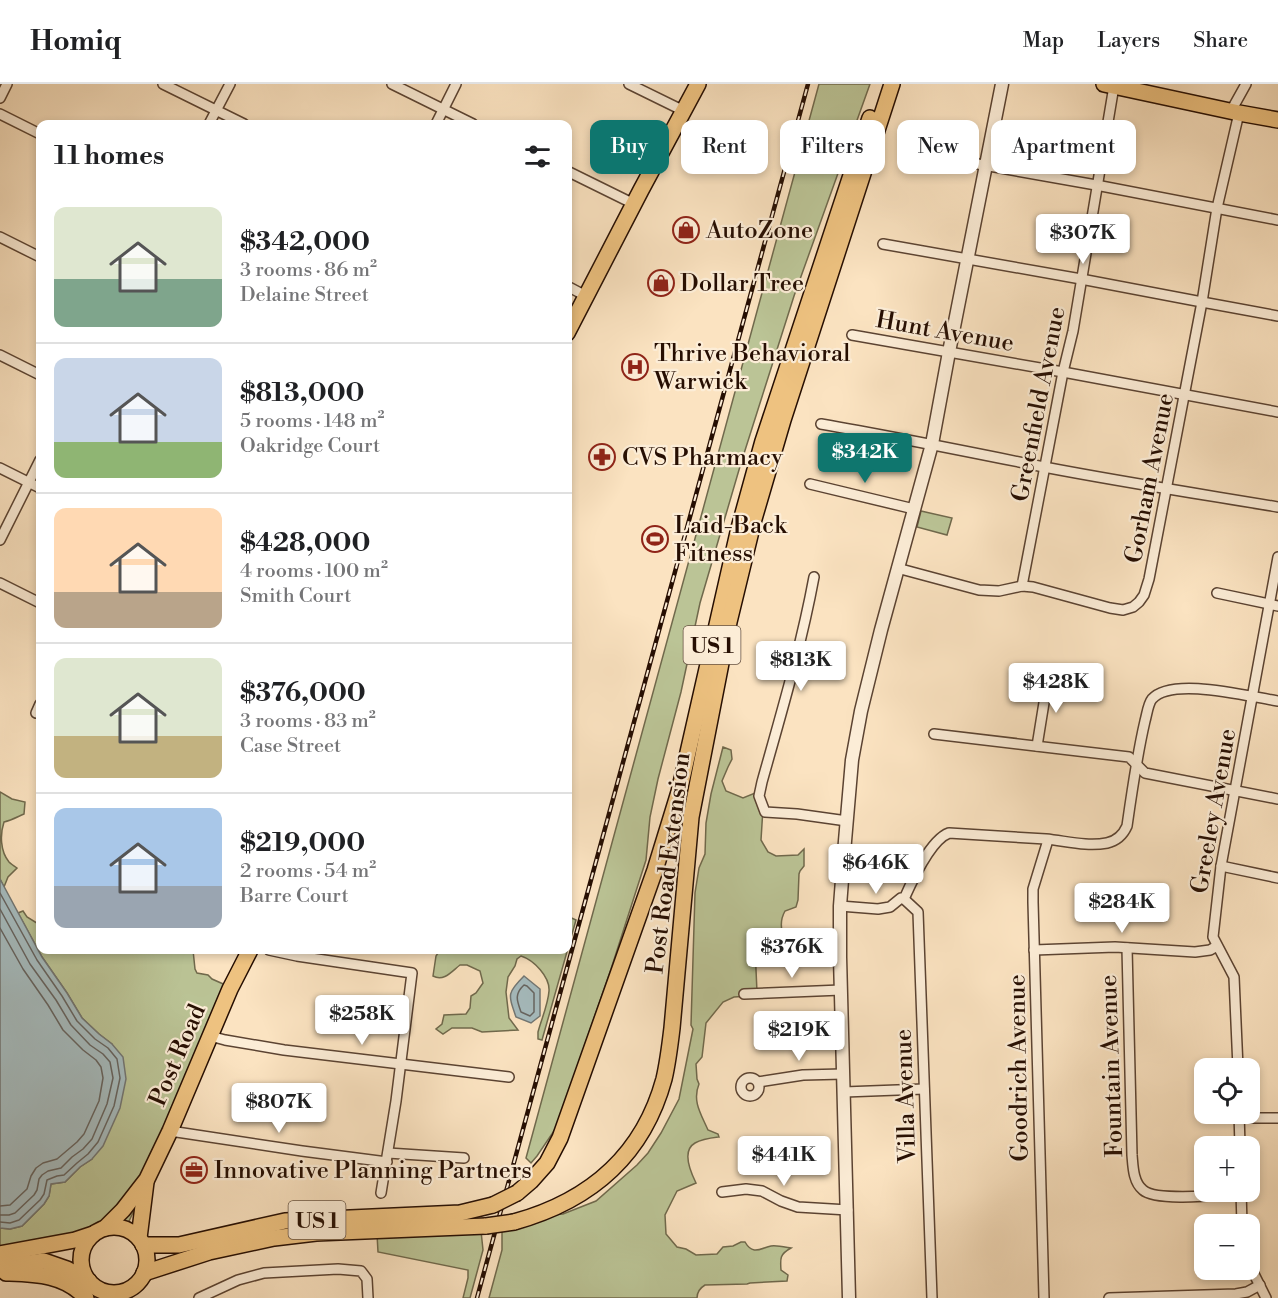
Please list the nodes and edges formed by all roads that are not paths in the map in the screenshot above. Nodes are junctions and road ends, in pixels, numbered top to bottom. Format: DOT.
graph roads {
  1 [pos="7,84"];
  2 [pos="163,84"];
  3 [pos="230,84"];
  4 [pos="392,84"];
  5 [pos="456,84"];
  6 [pos="629,84"];
  7 [pos="698,84"];
  8 [pos="882,84"];
  9 [pos="892,84"];
  10 [pos="1002,84"];
  11 [pos="1246,84"];
  12 [pos="1109,85"];
  13 [pos="1136,87"];
  14 [pos="0,98"];
  15 [pos="444,110"];
  16 [pos="216,111"];
  17 [pos="684,111"];
  18 [pos="1235,112"];
  19 [pos="0,114"];
  20 [pos="211,120"];
  21 [pos="235,120"];
  22 [pos="438,120"];
  23 [pos="465,120"];
  24 [pos="1278,120"];
  25 [pos="36,132"];
  26 [pos="979,164"];
  27 [pos="986,165"];
  28 [pos="572,173"];
  29 [pos="1096,185"];
  30 [pos="634,204"];
  31 [pos="1217,208"];
  32 [pos="1278,220"];
  33 [pos="0,237"];
  34 [pos="883,244"];
  35 [pos="36,255"];
  36 [pos="967,259"];
  37 [pos="1081,279"];
  38 [pos="572,289"];
  39 [pos="586,296"];
  40 [pos="1202,303"];
  41 [pos="1278,316"];
  42 [pos="572,323"];
  43 [pos="852,335"];
  44 [pos="949,352"];
  45 [pos="0,355"];
  46 [pos="1063,372"];
  47 [pos="36,373"];
  48 [pos="1185,395"];
  49 [pos="1278,412"];
  50 [pos="821,424"];
  51 [pos="932,444"];
  52 [pos="1045,467"];
  53 [pos="0,468"];
  54 [pos="36,468"];
  55 [pos="29,483"];
  56 [pos="810,484"];
  57 [pos="36,486"];
  58 [pos="1168,489"];
  59 [pos="1278,507"];
  60 [pos="914,509"];
  61 [pos="0,540"];
  62 [pos="1278,557"];
  63 [pos="897,568"];
  64 [pos="814,577"];
  65 [pos="0,583"];
  66 [pos="1022,586"];
  67 [pos="1217,592"];
  68 [pos="36,601"];
  69 [pos="1274,605"];
  70 [pos="1048,678"];
  71 [pos="1253,698"];
  72 [pos="1278,701"];
  73 [pos="934,734"];
  74 [pos="1036,746"];
  75 [pos="1137,765"];
  76 [pos="1236,790"];
  77 [pos="1278,799"];
  78 [pos="847,821"];
  79 [pos="1048,840"];
  80 [pos="1221,866"];
  81 [pos="1278,878"];
  82 [pos="904,899"];
  83 [pos="840,906"];
  84 [pos="1217,946"];
  85 [pos="1127,948"];
  86 [pos="1034,950"];
  87 [pos="248,954"];
  88 [pos="287,954"];
  89 [pos="841,990"];
  90 [pos="744,994"];
  91 [pos="210,1036"];
  92 [pos="1238,1058"];
  93 [pos="400,1064"];
  94 [pos="843,1074"];
  95 [pos="509,1077"];
  96 [pos="758,1082"];
  97 [pos="924,1089"];
  98 [pos="844,1092"];
  99 [pos="1260,1117"];
  100 [pos="1278,1118"];
  101 [pos="170,1131"];
  102 [pos="387,1158"];
  103 [pos="464,1158"];
  104 [pos="147,1179"];
  105 [pos="722,1192"];
  106 [pos="381,1194"];
  107 [pos="1194,1195"];
  108 [pos="848,1210"];
  109 [pos="99,1231"];
  110 [pos="141,1242"];
  111 [pos="0,1254"];
  112 [pos="0,1267"];
  113 [pos="0,1272"];
  114 [pos="1257,1280"];
  115 [pos="138,1285"];
  116 [pos="1260,1285"];
  117 [pos="96,1289"];
  118 [pos="368,1297"];
  119 [pos="86,1298"];
  120 [pos="199,1298"];
  121 [pos="849,1298"];
  122 [pos="932,1298"];
  123 [pos="1044,1298"];
  124 [pos="1109,1298"];
  125 [pos="1266,1298"];
  1 -- 14 [label="street"];
  2 -- 16 [label="street"];
  3 -- 16 [label="street"];
  4 -- 15 [label="street"];
  5 -- 15 [label="street"];
  6 -- 17 [label="street"];
  7 -- 17 [label="main road"];
  8 -- 110 [label="main road, Post Road Extension / US 1, bridge"];
  9 -- 115 [label="main road, Post Road Extension / US 1, bridge"];
  10 -- 27 [label="street"];
  11 -- 18 [label="street, Gorham Avenue"];
  12 -- 13 [label="main road"];
  12 -- 29 [label="street, Greenfield Avenue"];
  13 -- 18 [label="main road"];
  15 -- 22 [label="street"];
  15 -- 23 [label="street"];
  16 -- 20 [label="street"];
  16 -- 21 [label="street"];
  17 -- 30 [label="main road"];
  18 -- 24 [label="main road"];
  18 -- 31 [label="street, Gorham Avenue"];
  19 -- 25 [label="street"];
  26 -- 27 [label="street"];
  27 -- 29 [label="street"];
  27 -- 36 [label="street"];
  28 -- 30 [label="street"];
  29 -- 31 [label="street"];
  29 -- 37 [label="street, Greenfield Avenue"];
  30 -- 39 [label="main road"];
  31 -- 32 [label="street"];
  31 -- 40 [label="street, Gorham Avenue"];
  33 -- 35 [label="street"];
  34 -- 36 [label="street"];
  36 -- 37 [label="street"];
  36 -- 44 [label="street"];
  37 -- 40 [label="street"];
  37 -- 46 [label="street, Greenfield Avenue"];
  38 -- 39 [label="street"];
  39 -- 42 [label="main road"];
  40 -- 41 [label="street"];
  40 -- 48 [label="street, Gorham Avenue"];
  43 -- 44 [label="street, Hunt Avenue"];
  44 -- 46 [label="street, Hunt Avenue"];
  44 -- 51 [label="street"];
  45 -- 47 [label="street"];
  46 -- 48 [label="street, Hunt Avenue"];
  46 -- 52 [label="street, Greenfield Avenue"];
  48 -- 49 [label="street, Hunt Avenue"];
  48 -- 58 [label="street, Gorham Avenue"];
  50 -- 51 [label="street"];
  51 -- 52 [label="street"];
  51 -- 60 [label="street"];
  52 -- 58 [label="street"];
  52 -- 66 [label="street, Greenfield Avenue"];
  53 -- 55 [label="street"];
  54 -- 55 [label="street"];
  55 -- 57 [label="street"];
  55 -- 61 [label="street"];
  56 -- 60 [label="street"];
  58 -- 59 [label="street"];
  58 -- 66 [label="street, Gorham Avenue"];
  60 -- 63 [label="street"];
  62 -- 69 [label="street, Greeley Avenue"];
  63 -- 66 [label="street, Gorham Avenue"];
  63 -- 78 [label="street"];
  64 -- 78 [label="street"];
  65 -- 68 [label="street"];
  67 -- 69 [label="street"];
  69 -- 71 [label="street, Greeley Avenue"];
  70 -- 74 [label="street"];
  71 -- 72 [label="street"];
  71 -- 75 [label="street"];
  71 -- 76 [label="street, Greeley Avenue"];
  73 -- 74 [label="street"];
  74 -- 75 [label="street"];
  75 -- 76 [label="street"];
  75 -- 79 [label="street"];
  76 -- 77 [label="street"];
  76 -- 80 [label="street, Greeley Avenue"];
  78 -- 83 [label="street"];
  79 -- 82 [label="street"];
  79 -- 86 [label="street, Goodrich Avenue"];
  80 -- 81 [label="street"];
  80 -- 84 [label="street, Greeley Avenue"];
  82 -- 83 [label="street"];
  82 -- 97 [label="street, Villa Avenue"];
  83 -- 89 [label="street"];
  84 -- 85 [label="street"];
  84 -- 92 [label="street, Greeley Avenue"];
  85 -- 86 [label="street"];
  85 -- 107 [label="street, Fountain Avenue"];
  86 -- 123 [label="street, Goodrich Avenue"];
  87 -- 91 [label="main road, Post Road"];
  88 -- 93 [label="street"];
  89 -- 90 [label="street"];
  89 -- 94 [label="street"];
  91 -- 93 [label="street"];
  91 -- 101 [label="main road, Post Road"];
  93 -- 95 [label="street"];
  93 -- 102 [label="street"];
  94 -- 96 [label="street"];
  94 -- 98 [label="street"];
  97 -- 98 [label="street"];
  97 -- 122 [label="street, Villa Avenue"];
  98 -- 108 [label="street"];
  99 -- 100 [label="street"];
  101 -- 102 [label="street"];
  101 -- 104 [label="main road, Post Road"];
  102 -- 103 [label="street"];
  102 -- 106 [label="street"];
  104 -- 109 [label="main road, Post Road"];
  104 -- 110 [label="main road, Post Road"];
  105 -- 108 [label="street"];
  108 -- 121 [label="street"];
  109 -- 110 [label="main road, US 1"];
  109 -- 111 [label="main road, US 1"];
  109 -- 117 [label="main road, Post Road"];
  110 -- 115 [label="main road, Post Road"];
  112 -- 117 [label="main road, US 1"];
  113 -- 119 [label="main road"];
  114 -- 116 [label="street"];
  115 -- 117 [label="main road, US 1"];
  116 -- 124 [label="street"];
  116 -- 125 [label="street"];
  118 -- 120 [label="street"];
}
